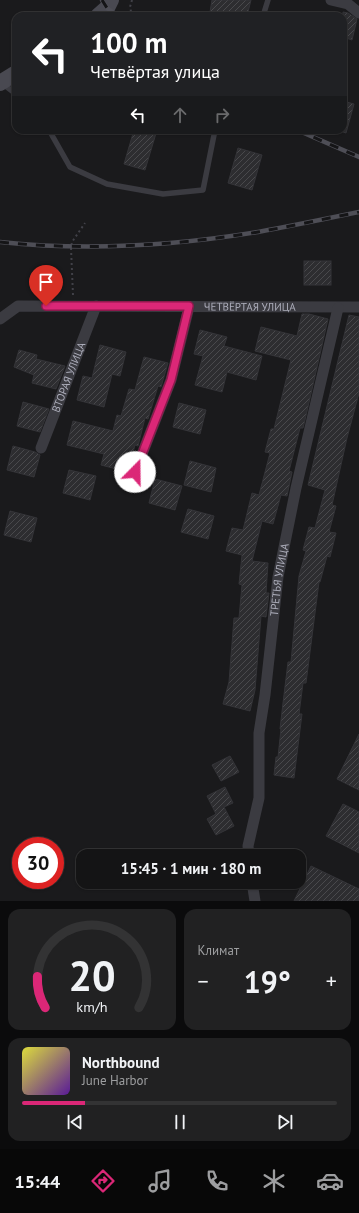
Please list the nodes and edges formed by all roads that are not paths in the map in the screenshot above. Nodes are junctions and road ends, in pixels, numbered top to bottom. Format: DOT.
graph roads {
  1 [pos="111,0"];
  2 [pos="268,0"];
  3 [pos="332,0"];
  4 [pos="102,12"];
  5 [pos="264,12"];
  6 [pos="359,13"];
  7 [pos="12,76"];
  8 [pos="1,83"];
  9 [pos="12,91"];
  10 [pos="51,134"];
  11 [pos="213,134"];
  12 [pos="96,306"];
  13 [pos="189,306"];
  14 [pos="359,307"];
  15 [pos="338,308"];
  16 [pos="0,318"];
  17 [pos="41,448"];
  18 [pos="135,472"];
  19 [pos="248,849"];
  20 [pos="253,889"];
  21 [pos="255,901"];
  1 -- 4 [label="main road"];
  2 -- 5 [label="lane"];
  3 -- 6 [label="street"];
  7 -- 8 [label="main road"];
  8 -- 9 [label="lane"];
  10 -- 11 [label="lane"];
  12 -- 13 [label="street, ЧЕТВЁРТАЯ УЛИЦА"];
  12 -- 16 [label="street, ЧЕТВЁРТАЯ УЛИЦА"];
  12 -- 17 [label="street, ВТОРАЯ УЛИЦА"];
  13 -- 15 [label="street, ЧЕТВЁРТАЯ УЛИЦА"];
  13 -- 18 [label="street"];
  14 -- 15 [label="street, ЧЕТВЁРТАЯ УЛИЦА"];
  15 -- 19 [label="street, ТРЕТЬЯ УЛИЦА"];
  20 -- 21 [label="street"];
}
